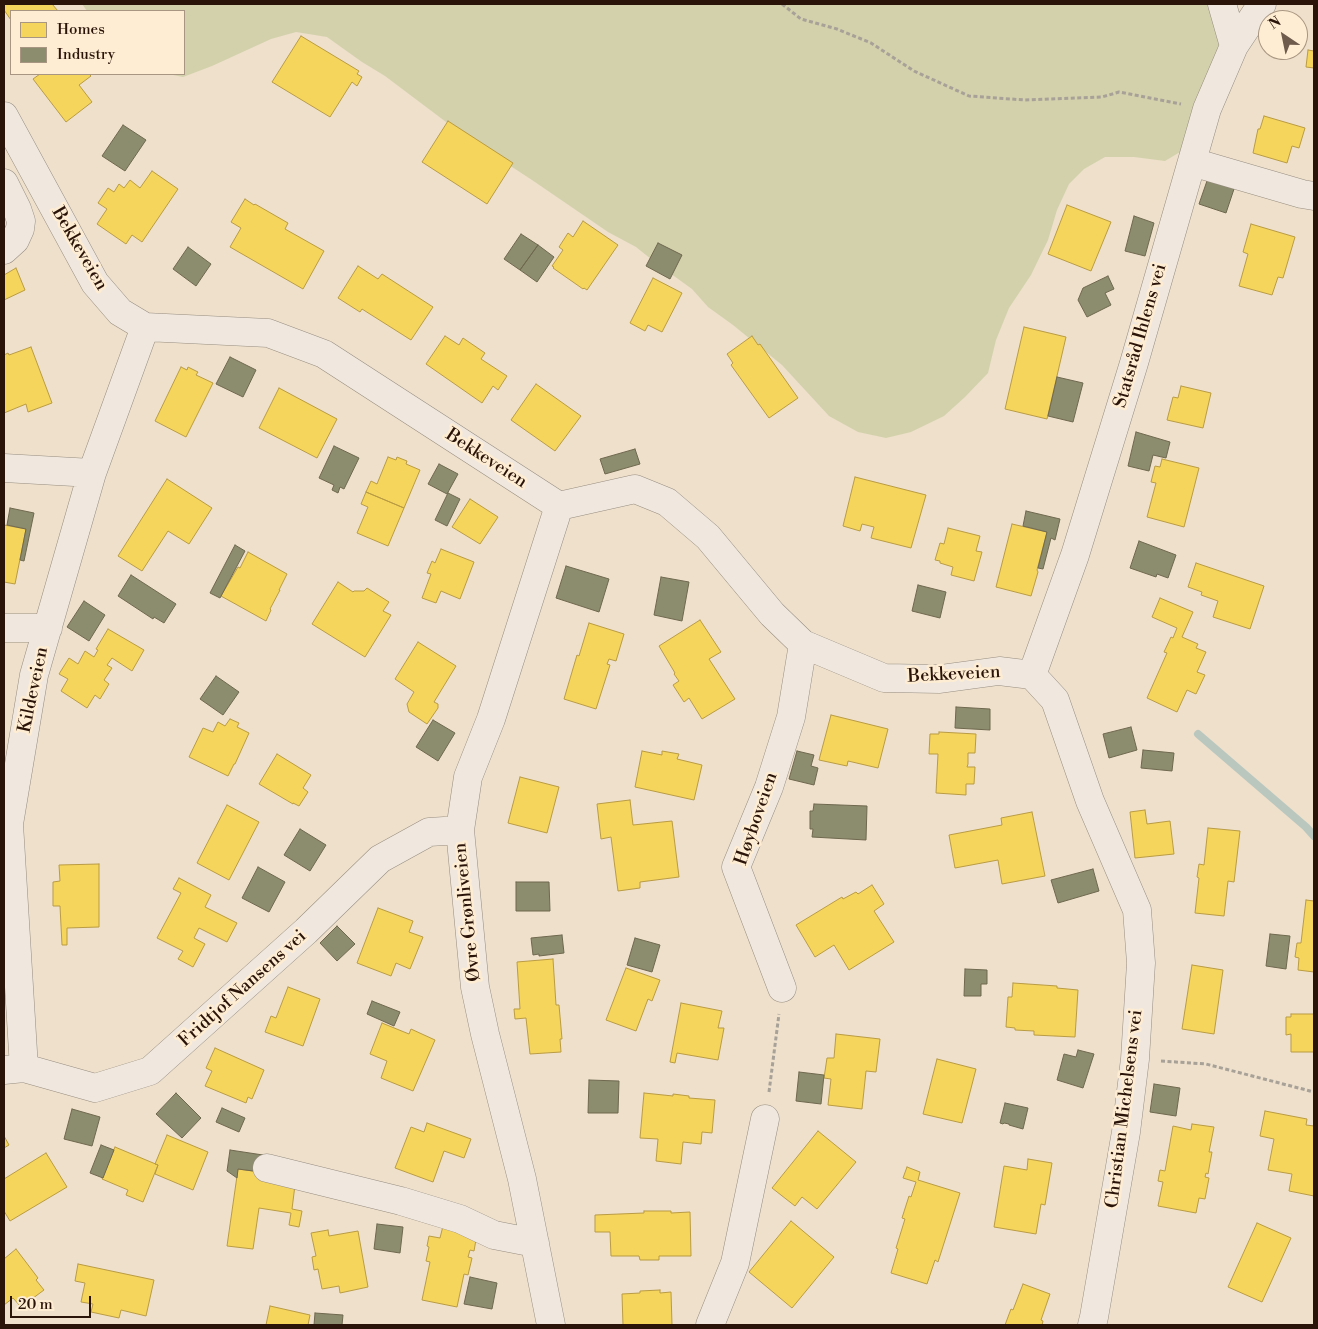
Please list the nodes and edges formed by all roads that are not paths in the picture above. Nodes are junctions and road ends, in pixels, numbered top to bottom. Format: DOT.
graph roads {
  1 [pos="1222,4"];
  2 [pos="1262,4"];
  3 [pos="1234,46"];
  4 [pos="4,116"];
  5 [pos="1192,162"];
  6 [pos="4,182"];
  7 [pos="1314,196"];
  8 [pos="4,250"];
  9 [pos="145,327"];
  10 [pos="4,468"];
  11 [pos="92,474"];
  12 [pos="559,506"];
  13 [pos="4,628"];
  14 [pos="48,628"];
  15 [pos="803,644"];
  16 [pos="1032,675"];
  17 [pos="460,830"];
  18 [pos="8,892"];
  19 [pos="782,988"];
  20 [pos="14,1069"];
  21 [pos="765,1119"];
  22 [pos="267,1168"];
  23 [pos="536,1243"];
  24 [pos="551,1325"];
  25 [pos="710,1325"];
  26 [pos="1092,1325"];
  1 -- 3 [label="street"];
  2 -- 3 [label="street, Statsråd Ihlens vei"];
  3 -- 5 [label="street, Statsråd Ihlens vei"];
  4 -- 9 [label="street, Bekkeveien"];
  5 -- 7 [label="street"];
  5 -- 16 [label="street, Statsråd Ihlens vei"];
  6 -- 8 [label="street"];
  9 -- 11 [label="street, Kildeveien"];
  9 -- 12 [label="street, Bekkeveien"];
  10 -- 11 [label="street"];
  11 -- 14 [label="street, Kildeveien"];
  12 -- 15 [label="street, Bekkeveien"];
  12 -- 17 [label="street, Øvre Grønliveien"];
  13 -- 14 [label="street"];
  14 -- 18 [label="street, Kildeveien"];
  15 -- 16 [label="street, Bekkeveien"];
  15 -- 19 [label="street, Høyboveien"];
  16 -- 26 [label="street, Christian Michelsens vei"];
  17 -- 20 [label="street, Fridtjof Nansens vei"];
  17 -- 23 [label="street, Øvre Grønliveien"];
  18 -- 20 [label="street, Kildeveien"];
  21 -- 25 [label="street"];
  22 -- 23 [label="street"];
  23 -- 24 [label="street, Øvre Grønliveien"];
}
